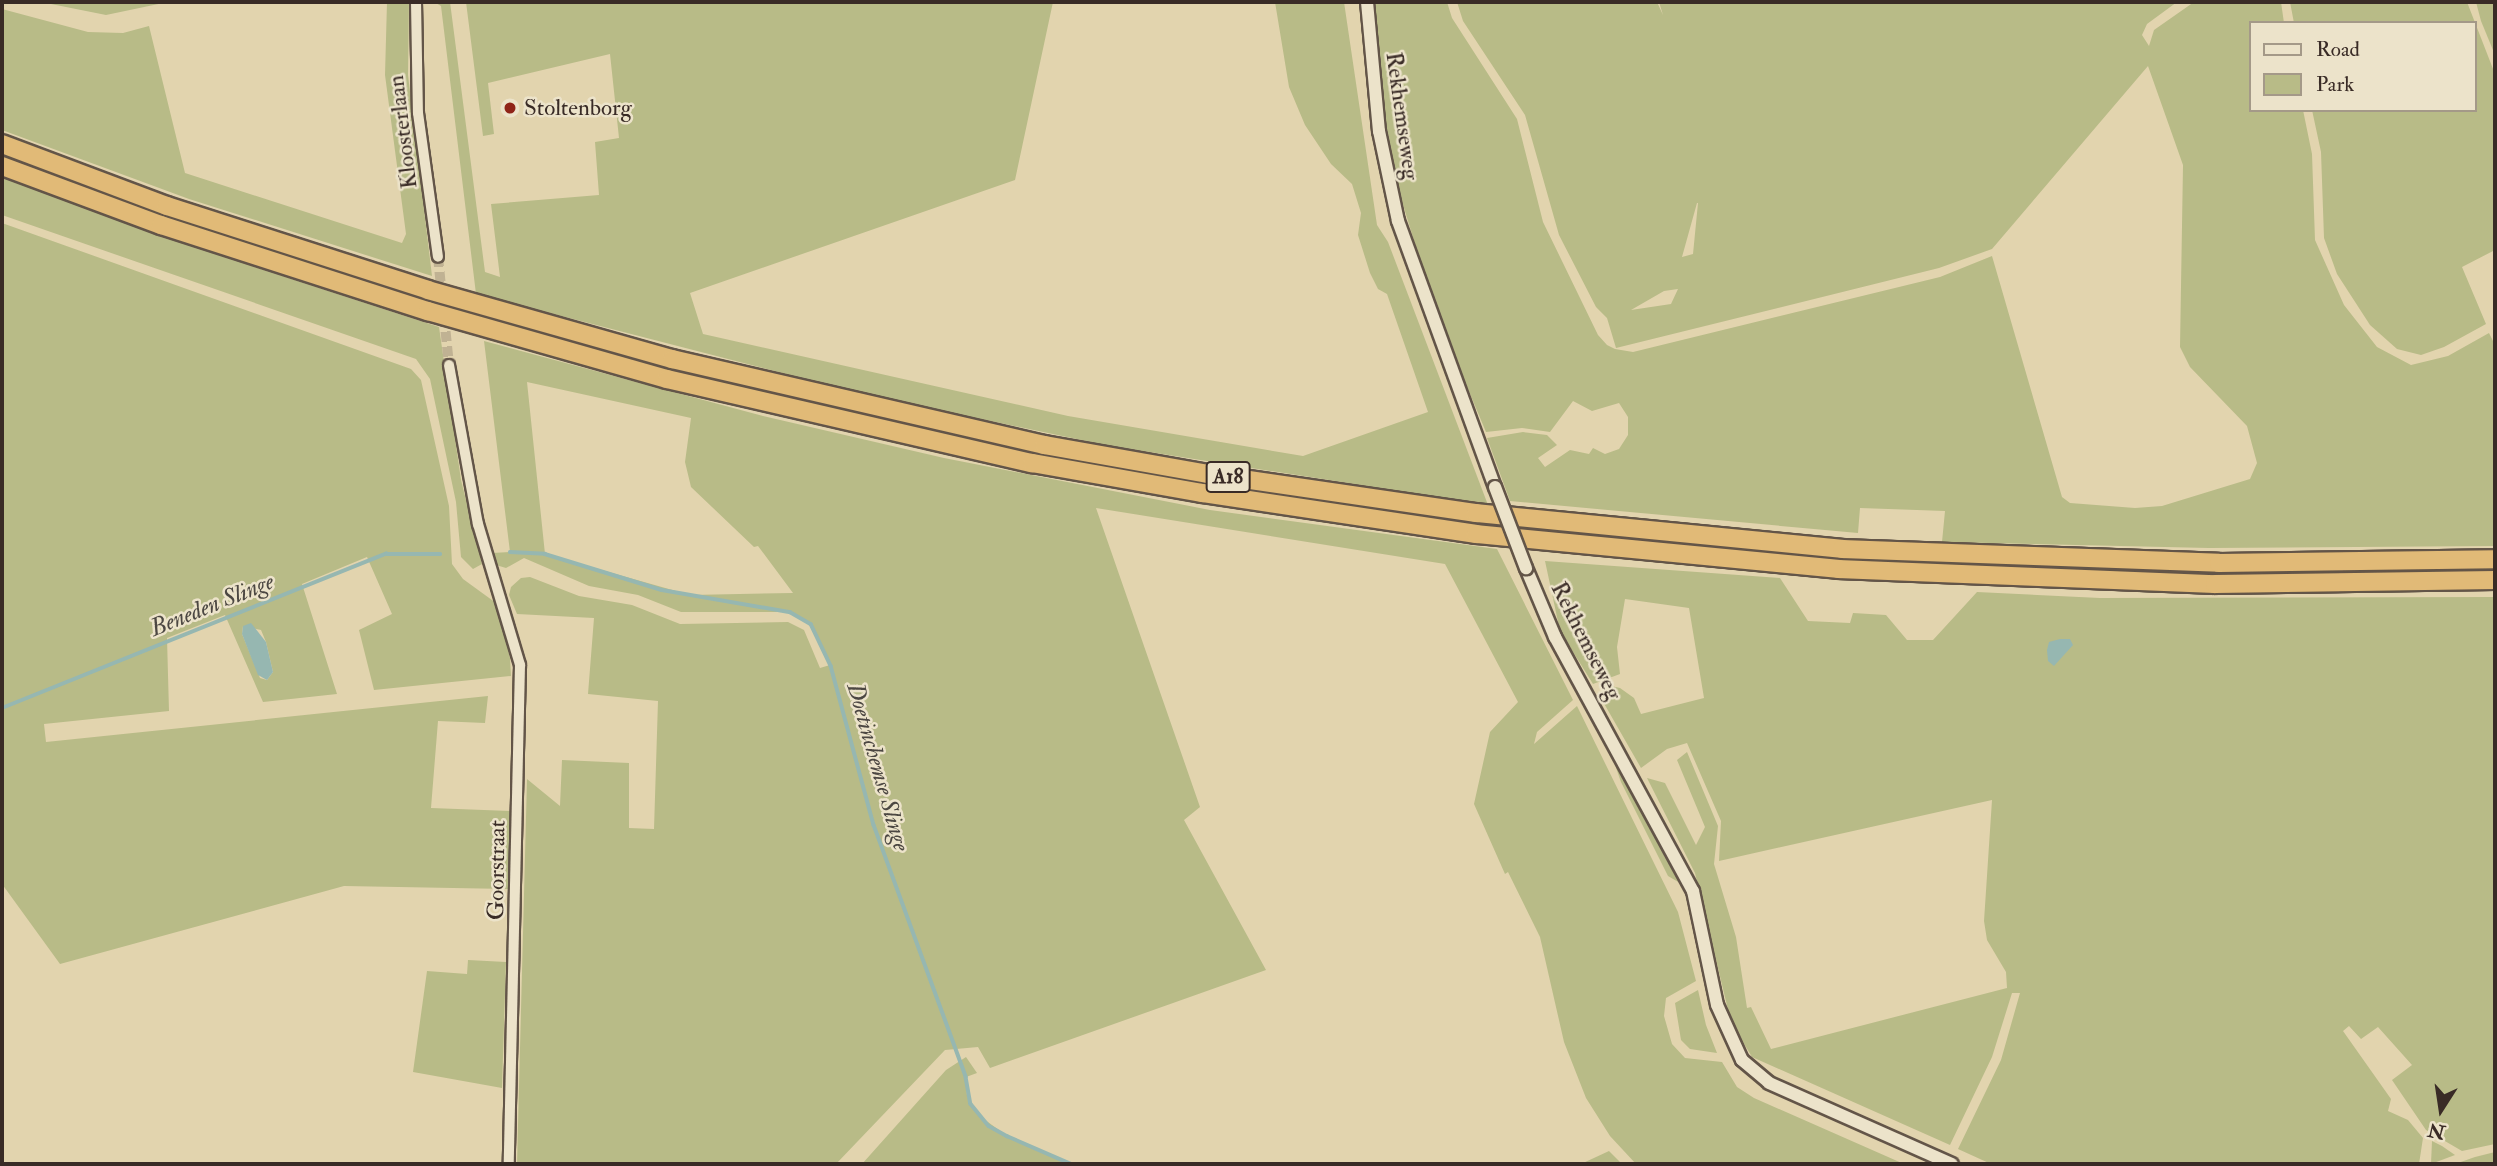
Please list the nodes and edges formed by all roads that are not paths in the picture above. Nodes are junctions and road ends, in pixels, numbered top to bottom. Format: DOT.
graph roads {
  1 [pos="416,2"];
  2 [pos="1367,2"];
  3 [pos="2,144"];
  4 [pos="2,166"];
  5 [pos="438,257"];
  6 [pos="449,365"];
  7 [pos="2495,559"];
  8 [pos="2495,580"];
  9 [pos="509,1164"];
  10 [pos="1952,1164"];
  1 -- 5 [label="street, Kloosterlaan"];
  2 -- 10 [label="street, Rekhemseweg, bridge"];
  3 -- 7 [label="highway, A18"];
  4 -- 8 [label="highway, A18"];
  6 -- 9 [label="street, Goorstraat"];
}
